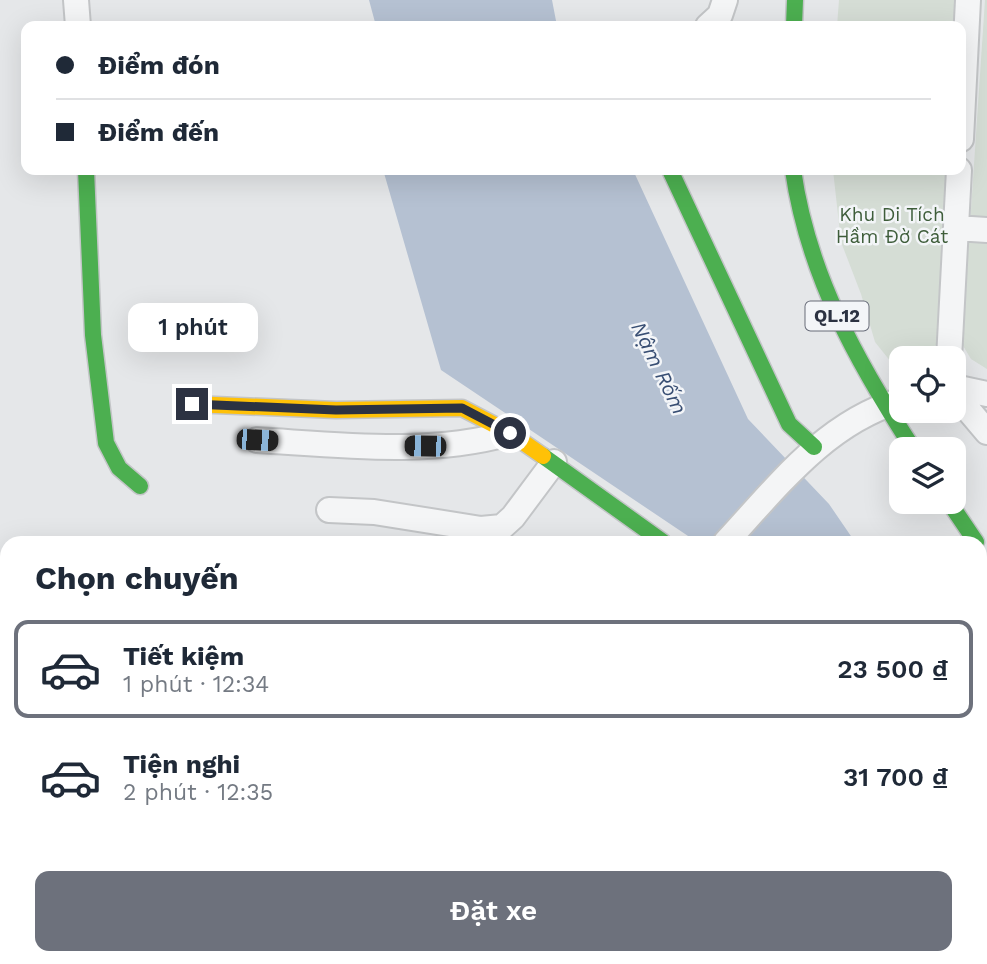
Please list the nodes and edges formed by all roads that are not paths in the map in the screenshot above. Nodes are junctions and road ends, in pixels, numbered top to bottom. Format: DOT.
graph roads {
  1 [pos="76,0"];
  2 [pos="725,0"];
  3 [pos="795,0"];
  4 [pos="968,0"];
  5 [pos="78,21"];
  6 [pos="713,21"];
  7 [pos="794,21"];
  8 [pos="966,40"];
  9 [pos="86,175"];
  10 [pos="672,175"];
  11 [pos="794,175"];
  12 [pos="959,175"];
  13 [pos="956,228"];
  14 [pos="987,230"];
  15 [pos="950,346"];
  16 [pos="966,390"];
  17 [pos="987,394"];
  18 [pos="889,397"];
  19 [pos="192,404"];
  20 [pos="889,405"];
  21 [pos="966,407"];
  22 [pos="987,432"];
  23 [pos="510,433"];
  24 [pos="257,440"];
  25 [pos="810,452"];
  26 [pos="554,463"];
  27 [pos="140,486"];
  28 [pos="329,510"];
  29 [pos="957,514"];
  30 [pos="655,536"];
  31 [pos="732,536"];
  32 [pos="971,536"];
  1 -- 5 [label="street"];
  2 -- 6 [label="street"];
  3 -- 7 [label="main road"];
  4 -- 8 [label="street"];
  9 -- 27 [label="main road"];
  10 -- 25 [label="main road"];
  11 -- 18 [label="main road, QL.12"];
  12 -- 13 [label="street"];
  13 -- 14 [label="street"];
  13 -- 15 [label="street"];
  16 -- 17 [label="street"];
  19 -- 23 [label="main road"];
  20 -- 25 [label="street"];
  21 -- 22 [label="street"];
  23 -- 24 [label="street"];
  23 -- 26 [label="main road"];
  25 -- 31 [label="street"];
  26 -- 28 [label="street"];
  26 -- 30 [label="main road"];
  29 -- 32 [label="main road"];
}
